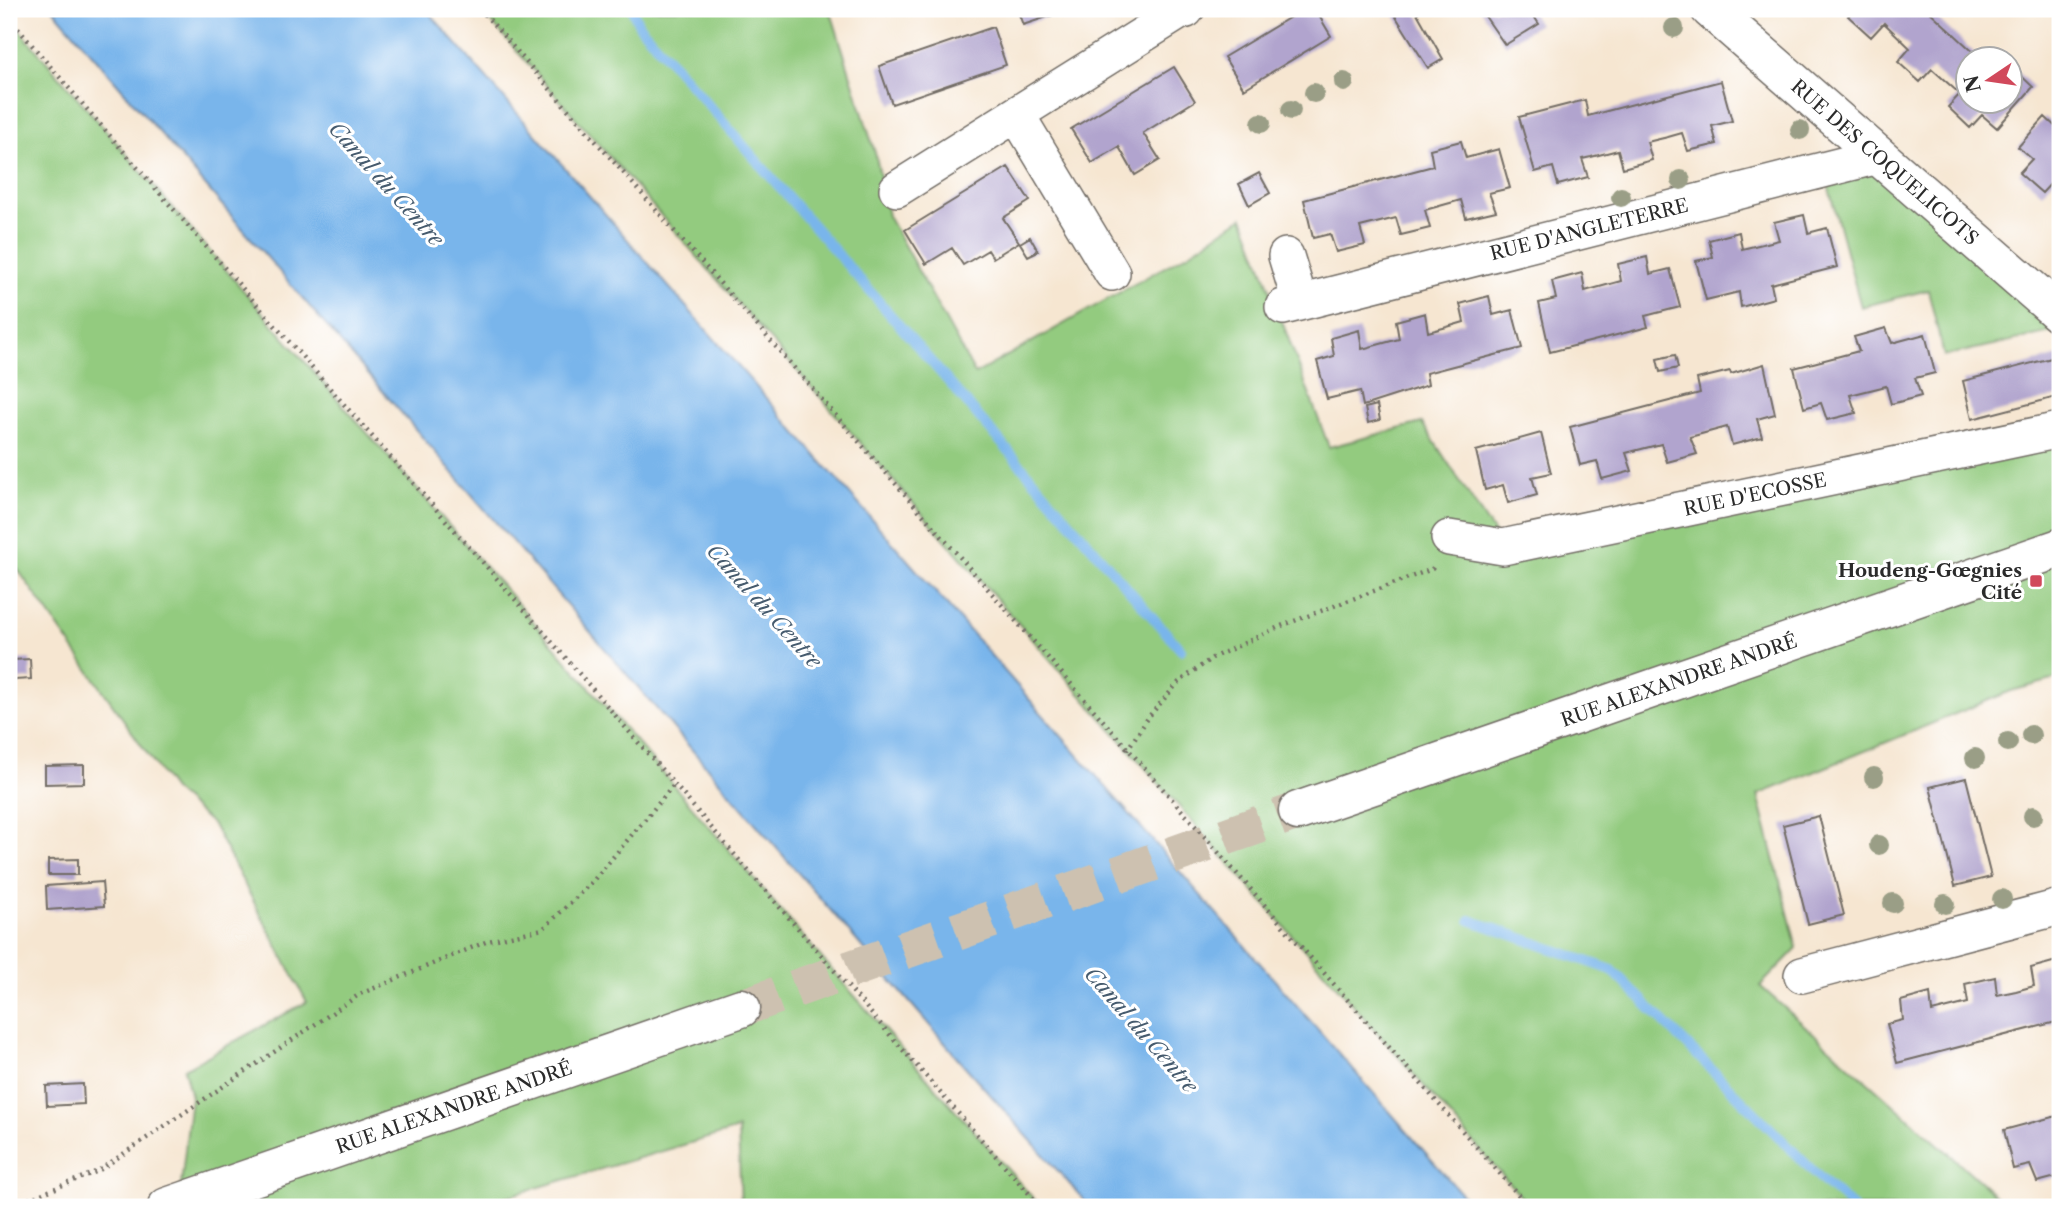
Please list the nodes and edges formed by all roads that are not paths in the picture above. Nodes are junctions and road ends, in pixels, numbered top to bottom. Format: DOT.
graph roads {
  1 [pos="1184,9"];
  2 [pos="1710,9"];
  3 [pos="1017,115"];
  4 [pos="1878,156"];
  5 [pos="897,189"];
  6 [pos="1286,256"];
  7 [pos="1112,273"];
  8 [pos="2060,314"];
  9 [pos="2060,430"];
  10 [pos="1449,538"];
  11 [pos="2060,548"];
  12 [pos="1298,811"];
  13 [pos="2060,907"];
  14 [pos="1802,975"];
  15 [pos="741,1009"];
  16 [pos="167,1207"];
  1 -- 3 [label="street"];
  2 -- 4 [label="street, RUE DES COQUELICOTS"];
  3 -- 5 [label="street"];
  3 -- 7 [label="street"];
  4 -- 6 [label="street, RUE D'ANGLETERRE"];
  4 -- 8 [label="street, RUE DES COQUELICOTS"];
  9 -- 10 [label="street, RUE D'ECOSSE"];
  11 -- 12 [label="street, RUE ALEXANDRE ANDRÉ"];
  13 -- 14 [label="street"];
  15 -- 16 [label="street, RUE ALEXANDRE ANDRÉ"];
}
